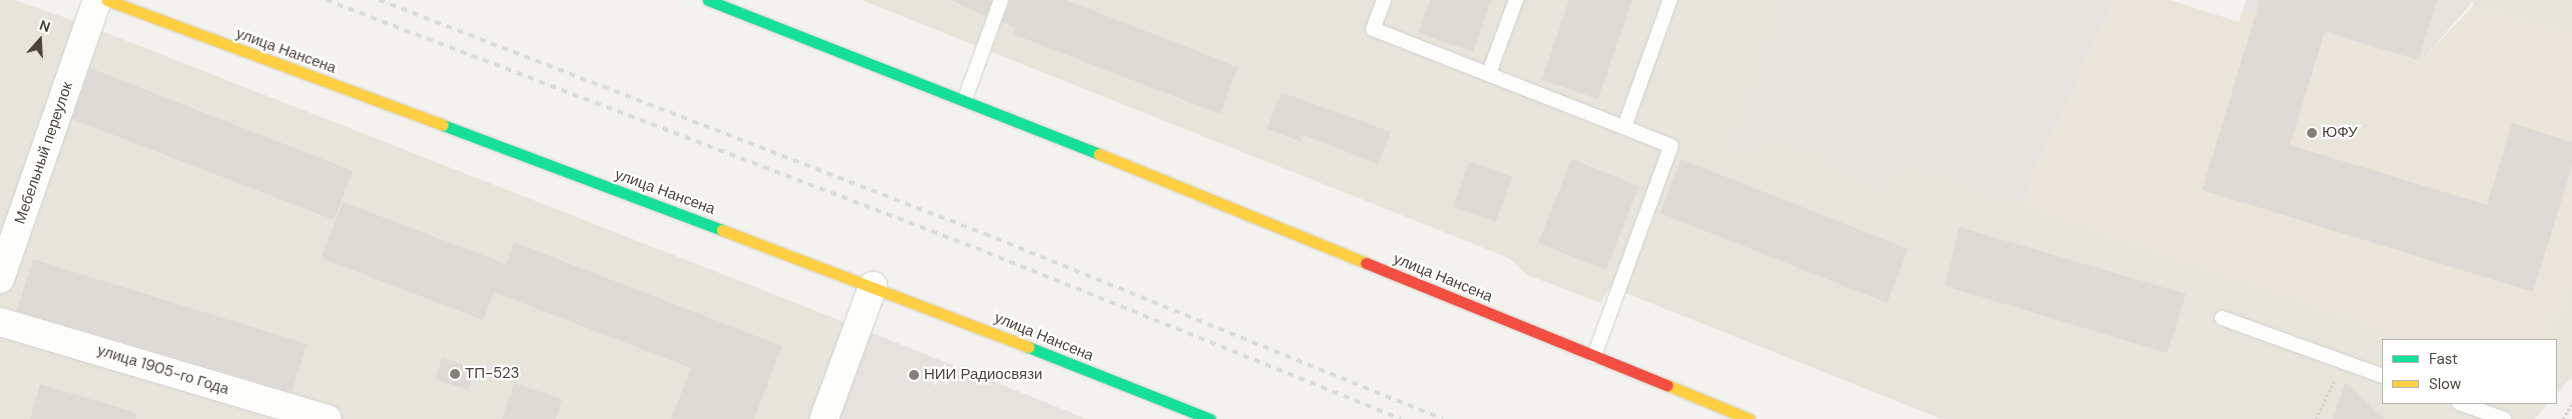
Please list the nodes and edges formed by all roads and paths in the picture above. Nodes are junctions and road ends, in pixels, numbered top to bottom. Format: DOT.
graph roads {
  1 [pos="97,0"];
  2 [pos="108,0"];
  3 [pos="708,0"];
  4 [pos="1000,0"];
  5 [pos="1384,0"];
  6 [pos="1516,0"];
  7 [pos="1670,0"];
  8 [pos="1489,73"];
  9 [pos="965,99"];
  10 [pos="1625,125"];
  11 [pos="0,279"];
  12 [pos="873,286"];
  13 [pos="2222,318"];
  14 [pos="0,322"];
  15 [pos="1594,356"];
  16 [pos="2342,361"];
  17 [pos="2382,376"];
  18 [pos="2462,404"];
  19 [pos="2572,404"];
  20 [pos="327,419"];
  21 [pos="824,419"];
  22 [pos="1210,419"];
  23 [pos="1749,419"];
  24 [pos="2316,419"];
  25 [pos="2504,419"];
  26 [pos="2563,419"];
  1 -- 11 [label="street, Мебельный переулок"];
  2 -- 12 [label="main road, улица Нансена"];
  3 -- 9 [label="main road, улица Нансена"];
  4 -- 9 [label="lane"];
  5 -- 8 [label="lane"];
  6 -- 8 [label="lane"];
  7 -- 10 [label="lane"];
  8 -- 10 [label="lane"];
  9 -- 15 [label="main road, улица Нансена"];
  10 -- 15 [label="lane"];
  12 -- 21 [label="street"];
  12 -- 22 [label="main road, улица Нансена"];
  13 -- 16 [label="lane"];
  14 -- 20 [label="street, улица 1905-го Года"];
  15 -- 23 [label="main road, улица Нансена"];
  16 -- 17 [label="lane"];
  16 -- 24 [label="path"];
  18 -- 25 [label="lane"];
  19 -- 26 [label="path"];
}
